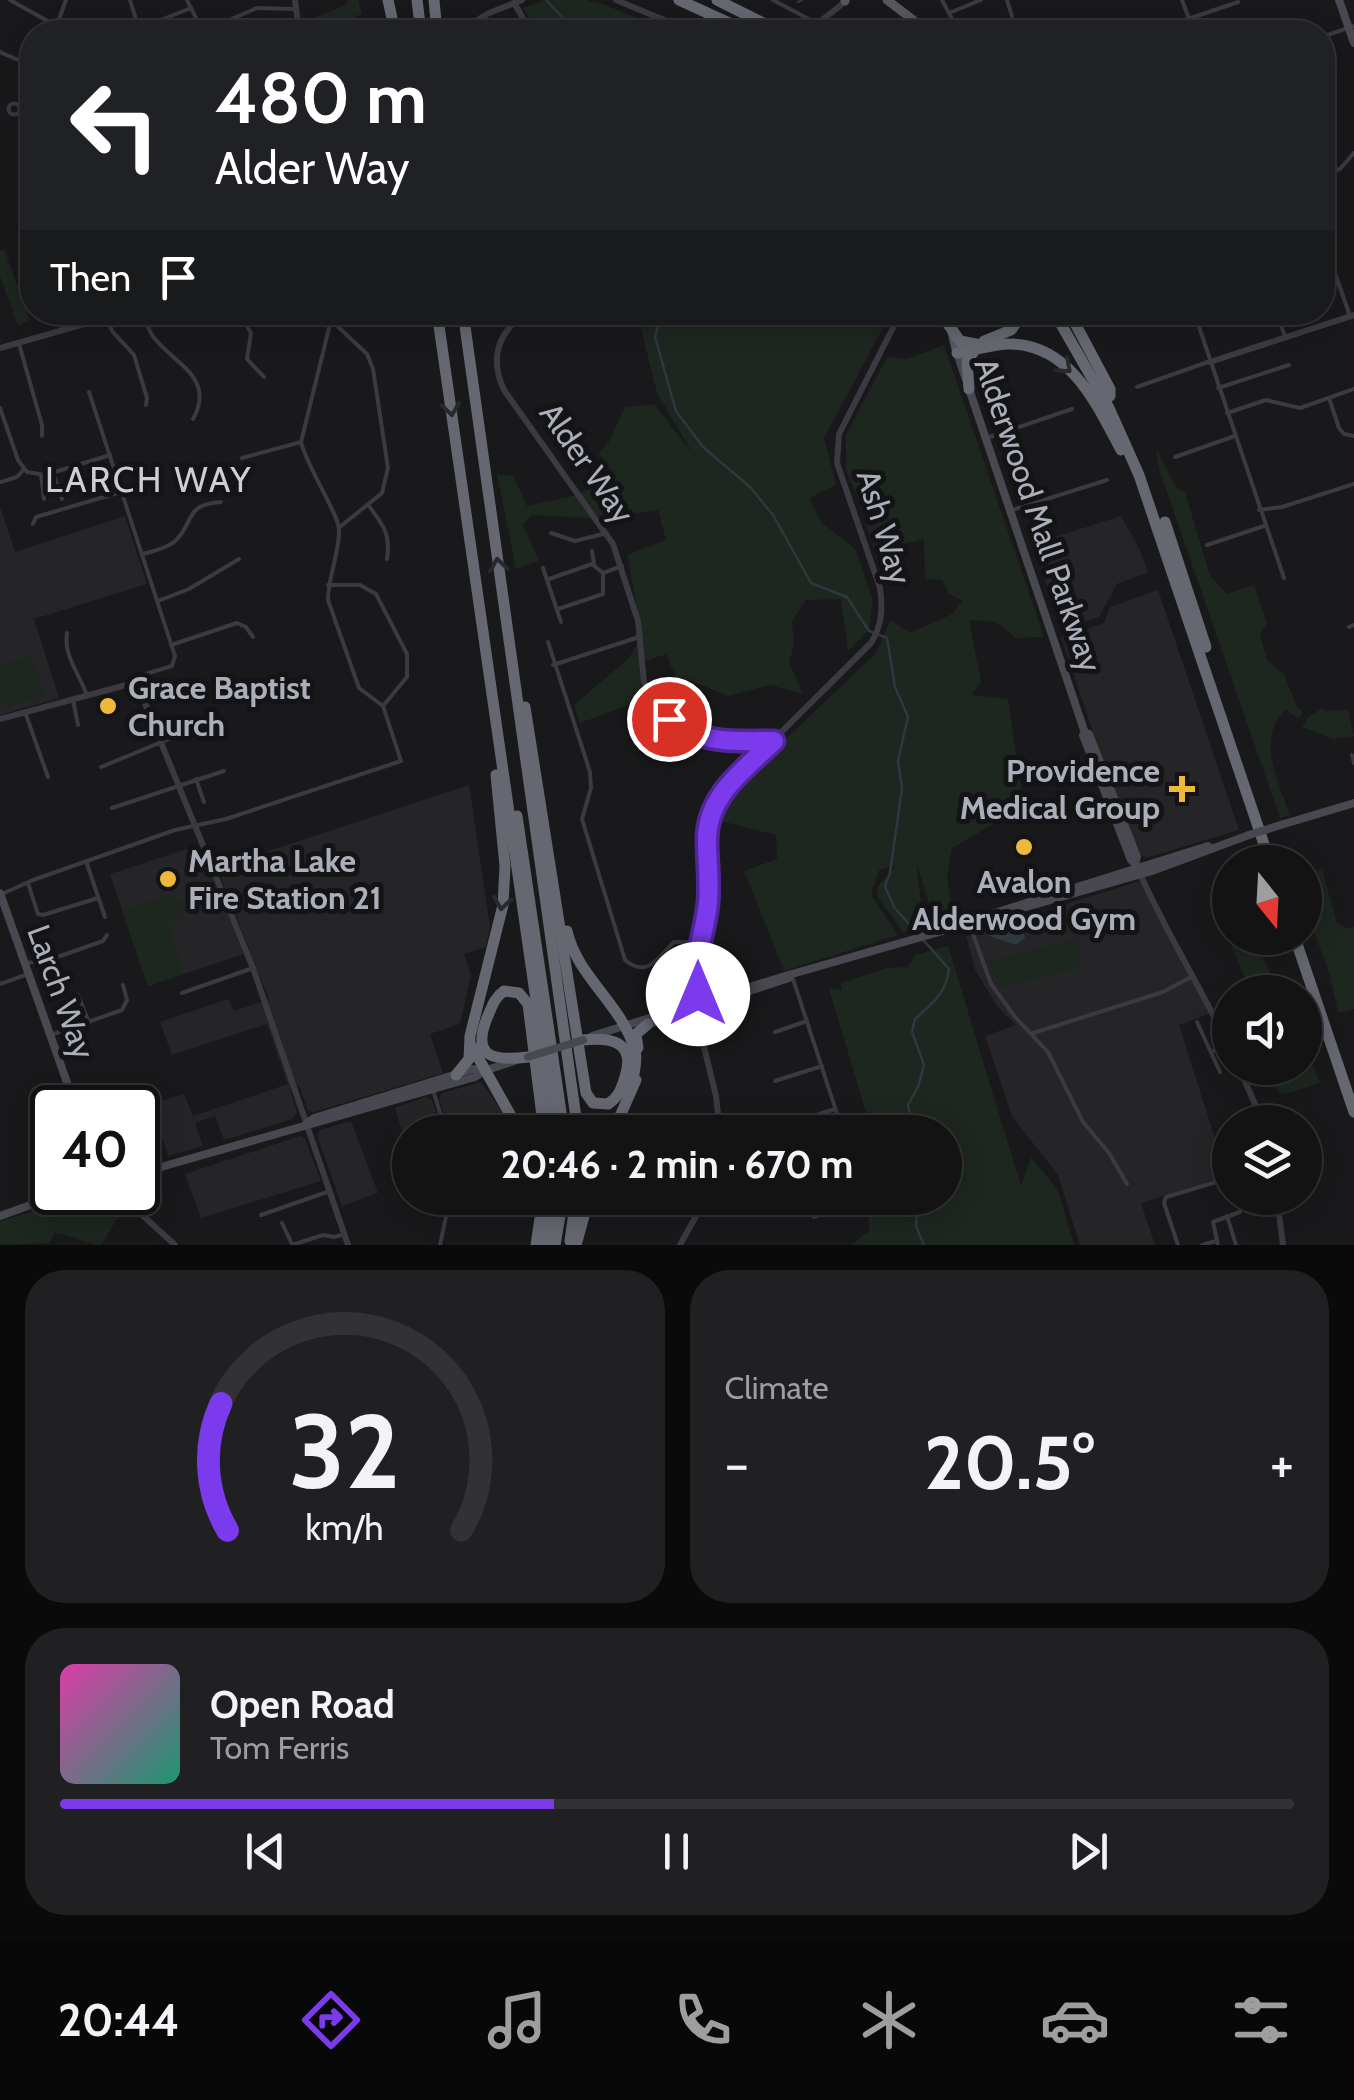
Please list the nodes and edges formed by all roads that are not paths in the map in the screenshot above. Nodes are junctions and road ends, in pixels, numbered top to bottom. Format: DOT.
graph roads {
  1 [pos="187,0"];
  2 [pos="616,0"];
  3 [pos="679,0"];
  4 [pos="700,0"];
  5 [pos="717,0"];
  6 [pos="773,0"];
  7 [pos="846,0"];
  8 [pos="888,0"];
  9 [pos="942,0"];
  10 [pos="982,0"];
  11 [pos="1007,0"];
  12 [pos="1182,0"];
  13 [pos="1339,0"];
  14 [pos="12,1"];
  15 [pos="518,2"];
  16 [pos="1238,2"];
  17 [pos="295,4"];
  18 [pos="190,8"];
  19 [pos="949,13"];
  20 [pos="1012,16"];
  21 [pos="1189,18"];
  22 [pos="44,20"];
  23 [pos="161,20"];
  24 [pos="197,20"];
  25 [pos="230,20"];
  26 [pos="478,20"];
  27 [pos="665,20"];
  28 [pos="722,20"];
  29 [pos="746,20"];
  30 [pos="754,20"];
  31 [pos="810,20"];
  32 [pos="823,20"];
  33 [pos="914,20"];
  34 [pos="953,20"];
  35 [pos="1183,20"];
  36 [pos="1351,27"];
  37 [pos="1354,43"];
  38 [pos="20,104"];
  39 [pos="18,106"];
  40 [pos="1354,153"];
  41 [pos="1335,170"];
  42 [pos="1335,270"];
  43 [pos="1352,315"];
  44 [pos="73,325"];
  45 [pos="110,325"];
  46 [pos="148,325"];
  47 [pos="246,325"];
  48 [pos="330,325"];
  49 [pos="336,325"];
  50 [pos="439,325"];
  51 [pos="465,325"];
  52 [pos="509,325"];
  53 [pos="894,325"];
  54 [pos="950,325"];
  55 [pos="952,325"];
  56 [pos="1015,325"];
  57 [pos="1062,325"];
  58 [pos="1072,325"];
  59 [pos="1198,325"];
  60 [pos="1281,325"];
  61 [pos="1322,325"];
  62 [pos="1285,337"];
  63 [pos="18,342"];
  64 [pos="976,347"];
  65 [pos="0,348"];
  66 [pos="957,353"];
  67 [pos="1210,362"];
  68 [pos="1290,366"];
  69 [pos="264,377"];
  70 [pos="1137,387"];
  71 [pos="969,388"];
  72 [pos="1218,388"];
  73 [pos="1354,390"];
  74 [pos="89,392"];
  75 [pos="1329,398"];
  76 [pos="146,405"];
  77 [pos="0,408"];
  78 [pos="1072,409"];
  79 [pos="1227,414"];
  80 [pos="193,419"];
  81 [pos="42,436"];
  82 [pos="1235,436"];
  83 [pos="1354,436"];
  84 [pos="986,438"];
  85 [pos="301,442"];
  86 [pos="12,443"];
  87 [pos="0,446"];
  88 [pos="110,455"];
  89 [pos="1175,457"];
  90 [pos="242,458"];
  91 [pos="80,464"];
  92 [pos="26,470"];
  93 [pos="53,473"];
  94 [pos="40,475"];
  95 [pos="1108,480"];
  96 [pos="1,482"];
  97 [pos="1354,484"];
  98 [pos="89,492"];
  99 [pos="122,492"];
  100 [pos="44,499"];
  101 [pos="62,500"];
  102 [pos="221,502"];
  103 [pos="369,506"];
  104 [pos="1010,510"];
  105 [pos="1259,510"];
  106 [pos="33,524"];
  107 [pos="1264,526"];
  108 [pos="340,527"];
  109 [pos="551,533"];
  110 [pos="607,533"];
  111 [pos="1207,545"];
  112 [pos="592,550"];
  113 [pos="142,554"];
  114 [pos="387,558"];
  115 [pos="239,559"];
  116 [pos="1169,560"];
  117 [pos="594,564"];
  118 [pos="622,566"];
  119 [pos="543,568"];
  120 [pos="603,573"];
  121 [pos="1284,578"];
  122 [pos="548,579"];
  123 [pos="328,585"];
  124 [pos="158,601"];
  125 [pos="558,609"];
  126 [pos="561,622"];
  127 [pos="483,632"];
  128 [pos="68,633"];
  129 [pos="254,637"];
  130 [pos="639,637"];
  131 [pos="548,642"];
  132 [pos="172,645"];
  133 [pos="513,661"];
  134 [pos="553,665"];
  135 [pos="132,686"];
  136 [pos="87,696"];
  137 [pos="73,700"];
  138 [pos="383,706"];
  139 [pos="25,712"];
  140 [pos="0,719"];
  141 [pos="78,725"];
  142 [pos="497,730"];
  143 [pos="204,732"];
  144 [pos="1086,733"];
  145 [pos="774,741"];
  146 [pos="160,742"];
  147 [pos="1352,755"];
  148 [pos="1092,760"];
  149 [pos="1354,763"];
  150 [pos="101,766"];
  151 [pos="224,771"];
  152 [pos="1059,772"];
  153 [pos="48,776"];
  154 [pos="196,780"];
  155 [pos="178,785"];
  156 [pos="540,794"];
  157 [pos="204,802"];
  158 [pos="1354,803"];
  159 [pos="112,808"];
  160 [pos="194,825"];
  161 [pos="534,828"];
  162 [pos="1268,845"];
  163 [pos="1269,845"];
  164 [pos="86,861"];
  165 [pos="1138,868"];
  166 [pos="28,882"];
  167 [pos="0,894"];
  168 [pos="98,898"];
  169 [pos="105,917"];
  170 [pos="969,923"];
  171 [pos="107,935"];
  172 [pos="698,942"];
  173 [pos="1304,955"];
  174 [pos="1305,955"];
  175 [pos="24,963"];
  176 [pos="253,968"];
  177 [pos="28,974"];
  178 [pos="792,976"];
  179 [pos="1193,976"];
  180 [pos="0,984"];
  181 [pos="123,985"];
  182 [pos="182,993"];
  183 [pos="78,995"];
  184 [pos="696,1006"];
  185 [pos="1212,1013"];
  186 [pos="89,1022"];
  187 [pos="807,1022"];
  188 [pos="1197,1022"];
  189 [pos="648,1024"];
  190 [pos="624,1028"];
  191 [pos="775,1032"];
  192 [pos="1032,1033"];
  193 [pos="51,1035"];
  194 [pos="470,1036"];
  195 [pos="583,1040"];
  196 [pos="1210,1052"];
  197 [pos="1212,1056"];
  198 [pos="528,1057"];
  199 [pos="822,1066"];
  200 [pos="484,1071"];
  201 [pos="456,1075"];
  202 [pos="775,1081"];
  203 [pos="634,1083"];
  204 [pos="67,1085"];
  205 [pos="432,1090"];
  206 [pos="1354,1091"];
  207 [pos="836,1109"];
  208 [pos="1354,1112"];
  209 [pos="440,1115"];
  210 [pos="510,1115"];
  211 [pos="542,1115"];
  212 [pos="553,1115"];
  213 [pos="563,1115"];
  214 [pos="564,1115"];
  215 [pos="576,1115"];
  216 [pos="620,1115"];
  217 [pos="717,1115"];
  218 [pos="817,1115"];
  219 [pos="838,1115"];
  220 [pos="306,1124"];
  221 [pos="160,1168"];
  222 [pos="1212,1183"];
  223 [pos="1127,1184"];
  224 [pos="330,1191"];
  225 [pos="30,1203"];
  226 [pos="0,1213"];
  227 [pos="142,1215"];
  228 [pos="260,1215"];
  229 [pos="446,1215"];
  230 [pos="534,1215"];
  231 [pos="539,1215"];
  232 [pos="549,1215"];
  233 [pos="561,1215"];
  234 [pos="562,1215"];
  235 [pos="575,1215"];
  236 [pos="583,1215"];
  237 [pos="697,1215"];
  238 [pos="1230,1215"];
  239 [pos="1279,1215"];
  240 [pos="1227,1216"];
  241 [pos="282,1223"];
  242 [pos="345,1234"];
  243 [pos="1217,1243"];
  244 [pos="175,1245"];
  245 [pos="292,1245"];
  246 [pos="348,1245"];
  247 [pos="440,1245"];
  248 [pos="533,1245"];
  249 [pos="545,1245"];
  250 [pos="557,1245"];
  251 [pos="572,1245"];
  252 [pos="680,1245"];
  253 [pos="1178,1245"];
  254 [pos="1202,1245"];
  255 [pos="1236,1245"];
  256 [pos="1283,1245"];
  1 -- 18 [label="street"];
  2 -- 27 [label="street"];
  3 -- 28 [label="highway"];
  4 -- 29 [label="highway"];
  5 -- 30 [label="highway"];
  6 -- 31 [label="street"];
  7 -- 32 [label="street"];
  8 -- 33 [label="main road"];
  9 -- 19 [label="street"];
  10 -- 19 [label="street"];
  11 -- 20 [label="street"];
  12 -- 21 [label="street"];
  13 -- 36 [label="main road"];
  14 -- 22 [label="street"];
  15 -- 26 [label="street"];
  16 -- 21 [label="street"];
  17 -- 25 [label="street"];
  18 -- 23 [label="street"];
  18 -- 24 [label="street"];
  19 -- 34 [label="street"];
  21 -- 35 [label="street"];
  36 -- 37 [label="main road"];
  38 -- 39 [label="street"];
  40 -- 41 [label="street"];
  42 -- 43 [label="street"];
  44 -- 63 [label="street"];
  45 -- 76 [label="street"];
  46 -- 80 [label="street"];
  47 -- 69 [label="street"];
  48 -- 85 [label="street"];
  49 -- 103 [label="street"];
  50 -- 127 [label="highway, one-way"];
  133 -- 51 [label="highway, one-way"];
  52 -- 110 [label="street, Alder Way"];
  53 -- 145 [label="street, Ash Way"];
  54 -- 66 [label="main road, Alderwood Mall Parkway"];
  55 -- 64 [label="highway"];
  56 -- 64 [label="highway"];
  57 -- 116 [label="highway"];
  58 -- 163 [label="highway"];
  59 -- 67 [label="street"];
  60 -- 62 [label="street"];
  61 -- 62 [label="street"];
  62 -- 67 [label="street"];
  63 -- 65 [label="street"];
  63 -- 81 [label="street"];
  64 -- 66 [label="highway"];
  64 -- 71 [label="highway"];
  64 -- 116 [label="highway, one-way"];
  66 -- 71 [label="main road, Alderwood Mall Parkway"];
  67 -- 70 [label="street"];
  67 -- 72 [label="street"];
  68 -- 72 [label="street"];
  71 -- 84 [label="main road, Alderwood Mall Parkway"];
  72 -- 79 [label="street"];
  73 -- 75 [label="street"];
  74 -- 88 [label="street"];
  75 -- 79 [label="street"];
  75 -- 83 [label="street"];
  77 -- 86 [label="street"];
  78 -- 84 [label="street"];
  79 -- 82 [label="street"];
  82 -- 89 [label="street"];
  82 -- 105 [label="street"];
  84 -- 104 [label="main road, Alderwood Mall Parkway"];
  85 -- 90 [label="street"];
  85 -- 108 [label="street"];
  86 -- 87 [label="street"];
  86 -- 92 [label="street"];
  88 -- 91 [label="street"];
  88 -- 99 [label="street"];
  91 -- 93 [label="street"];
  91 -- 98 [label="street"];
  92 -- 94 [label="street"];
  92 -- 96 [label="street"];
  93 -- 94 [label="street"];
  93 -- 101 [label="street"];
  94 -- 100 [label="street"];
  95 -- 104 [label="street"];
  97 -- 105 [label="street"];
  99 -- 106 [label="street"];
  99 -- 113 [label="street"];
  102 -- 113 [label="street"];
  103 -- 108 [label="street"];
  103 -- 114 [label="street"];
  104 -- 144 [label="main road, Alderwood Mall Parkway"];
  105 -- 107 [label="street"];
  107 -- 111 [label="street"];
  107 -- 121 [label="street"];
  108 -- 123 [label="street"];
  109 -- 110 [label="street"];
  110 -- 118 [label="street, Alder Way"];
  112 -- 117 [label="street"];
  113 -- 124 [label="street"];
  115 -- 124 [label="street"];
  116 -- 162 [label="highway"];
  117 -- 120 [label="street"];
  117 -- 122 [label="street"];
  118 -- 120 [label="street"];
  118 -- 130 [label="street, Alder Way"];
  119 -- 122 [label="street"];
  120 -- 125 [label="street"];
  122 -- 125 [label="street"];
  123 -- 138 [label="street"];
  123 -- 138 [label="street"];
  124 -- 132 [label="street"];
  125 -- 126 [label="street"];
  127 -- 142 [label="highway"];
  127 -- 194 [label="highway, one-way"];
  128 -- 136 [label="street"];
  129 -- 132 [label="street"];
  130 -- 134 [label="street"];
  130 -- 145 [label="street, Alder Way"];
  131 -- 134 [label="street"];
  132 -- 135 [label="street"];
  133 -- 156 [label="highway"];
  133 -- 161 [label="highway"];
  134 -- 172 [label="street"];
  135 -- 136 [label="street"];
  135 -- 146 [label="street"];
  136 -- 137 [label="street"];
  137 -- 139 [label="street"];
  137 -- 141 [label="street"];
  138 -- 160 [label="street"];
  139 -- 140 [label="street"];
  139 -- 153 [label="street"];
  142 -- 212 [label="highway"];
  142 -- 213 [label="highway"];
  143 -- 146 [label="street"];
  144 -- 148 [label="main road, Alderwood Mall Parkway"];
  144 -- 165 [label="main road, Alderwood Mall Parkway"];
  145 -- 172 [label="street, Ash Way"];
  146 -- 150 [label="street"];
  146 -- 155 [label="street"];
  147 -- 149 [label="street"];
  148 -- 152 [label="street"];
  148 -- 165 [label="main road, Alderwood Mall Parkway"];
  151 -- 154 [label="street"];
  154 -- 155 [label="street"];
  154 -- 157 [label="street"];
  155 -- 159 [label="street"];
  155 -- 160 [label="street"];
  156 -- 190 [label="highway"];
  156 -- 195 [label="highway"];
  158 -- 165 [label="main road, bridge"];
  160 -- 164 [label="street"];
  160 -- 176 [label="street"];
  161 -- 214 [label="highway"];
  161 -- 215 [label="highway"];
  164 -- 166 [label="street"];
  164 -- 168 [label="street"];
  165 -- 170 [label="main road"];
  165 -- 179 [label="street"];
  166 -- 167 [label="street"];
  166 -- 168 [label="street"];
  167 -- 175 [label="main road, Larch Way"];
  168 -- 169 [label="street"];
  170 -- 178 [label="main road"];
  170 -- 192 [label="street"];
  171 -- 175 [label="street"];
  172 -- 184 [label="street, Ash Way"];
  173 -- 208 [label="highway"];
  174 -- 206 [label="highway"];
  175 -- 177 [label="main road, Larch Way"];
  176 -- 182 [label="street"];
  176 -- 220 [label="street"];
  177 -- 180 [label="street"];
  177 -- 193 [label="main road, Larch Way"];
  178 -- 184 [label="main road"];
  178 -- 187 [label="street"];
  179 -- 185 [label="street"];
  179 -- 192 [label="street"];
  181 -- 186 [label="street"];
  183 -- 186 [label="street"];
  184 -- 189 [label="main road"];
  184 -- 190 [label="main road"];
  184 -- 217 [label="street, Ash Way"];
  186 -- 193 [label="street"];
  187 -- 191 [label="street"];
  187 -- 199 [label="street"];
  188 -- 196 [label="street"];
  189 -- 190 [label="main road"];
  189 -- 203 [label="highway"];
  190 -- 195 [label="main road"];
  190 -- 203 [label="highway"];
  192 -- 223 [label="street"];
  193 -- 204 [label="main road, Larch Way"];
  194 -- 200 [label="highway"];
  194 -- 201 [label="highway"];
  195 -- 198 [label="main road, bridge"];
  196 -- 197 [label="street"];
  198 -- 200 [label="main road"];
  198 -- 211 [label="highway"];
  199 -- 202 [label="street"];
  199 -- 207 [label="street"];
  200 -- 201 [label="main road"];
  200 -- 205 [label="main road"];
  200 -- 210 [label="highway"];
  201 -- 220 [label="main road"];
  203 -- 216 [label="highway"];
  205 -- 209 [label="street"];
  205 -- 220 [label="main road"];
  207 -- 218 [label="street"];
  207 -- 219 [label="street"];
  220 -- 221 [label="main road"];
  220 -- 224 [label="street"];
  222 -- 253 [label="street"];
  224 -- 228 [label="street"];
  224 -- 242 [label="street"];
  225 -- 226 [label="main road"];
  227 -- 244 [label="street"];
  229 -- 247 [label="street"];
  230 -- 248 [label="highway"];
  231 -- 248 [label="highway"];
  232 -- 249 [label="highway"];
  233 -- 250 [label="highway"];
  234 -- 250 [label="highway"];
  235 -- 251 [label="highway"];
  236 -- 251 [label="highway"];
  237 -- 252 [label="street"];
  238 -- 240 [label="street"];
  239 -- 256 [label="street"];
  240 -- 243 [label="street"];
  240 -- 255 [label="street"];
  241 -- 245 [label="street"];
  242 -- 245 [label="street"];
  242 -- 246 [label="street"];
  243 -- 254 [label="street"];
}
